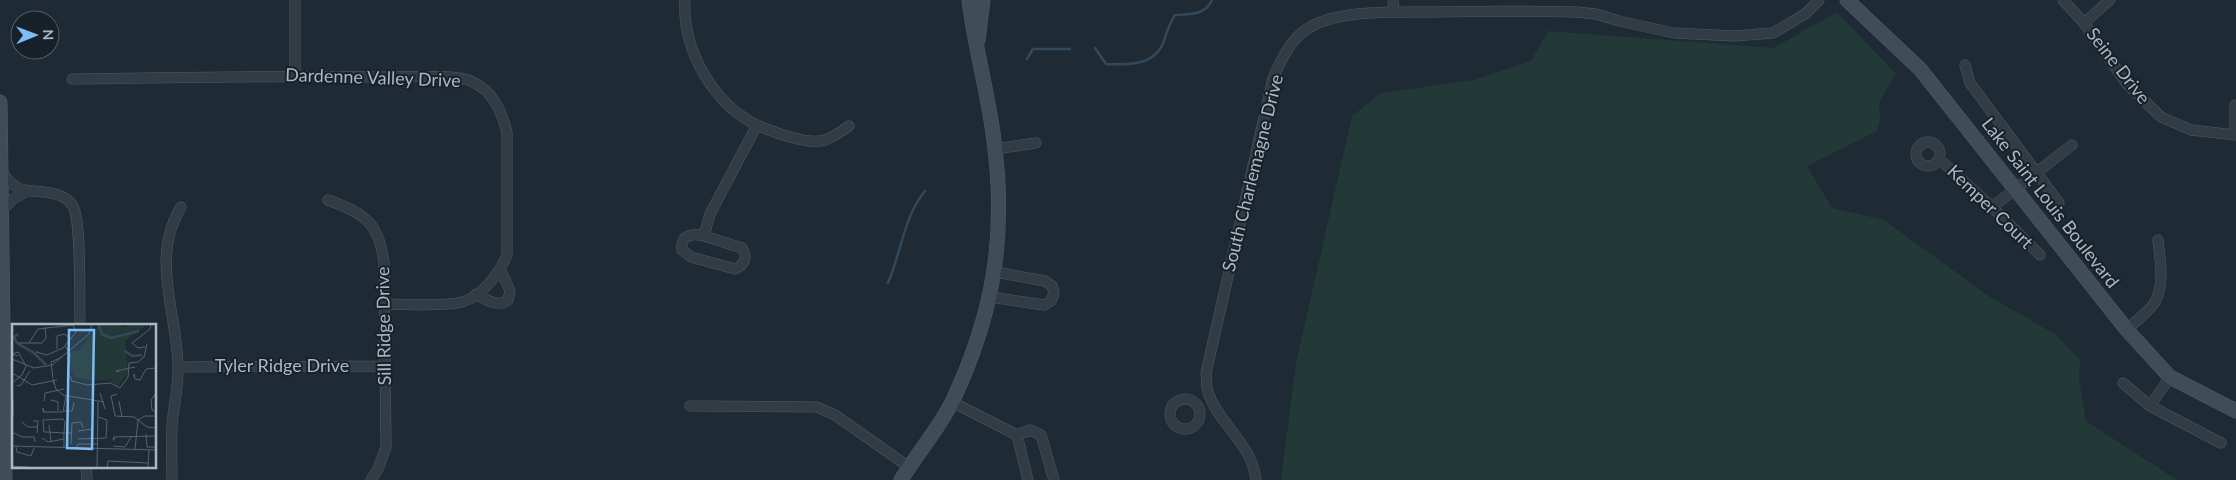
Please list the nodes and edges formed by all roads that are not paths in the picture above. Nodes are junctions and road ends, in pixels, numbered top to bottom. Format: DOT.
graph roads {
  1 [pos="294,0"];
  2 [pos="685,0"];
  3 [pos="969,0"];
  4 [pos="983,0"];
  5 [pos="1393,0"];
  6 [pos="1819,0"];
  7 [pos="1847,0"];
  8 [pos="2063,0"];
  9 [pos="2110,0"];
  10 [pos="1394,12"];
  11 [pos="2084,23"];
  12 [pos="977,43"];
  13 [pos="1965,65"];
  14 [pos="295,76"];
  15 [pos="72,79"];
  16 [pos="0,102"];
  17 [pos="2235,106"];
  18 [pos="757,126"];
  19 [pos="849,126"];
  20 [pos="2236,135"];
  21 [pos="1036,143"];
  22 [pos="2072,145"];
  23 [pos="995,148"];
  24 [pos="1939,159"];
  25 [pos="2,171"];
  26 [pos="2037,172"];
  27 [pos="2015,188"];
  28 [pos="26,192"];
  29 [pos="328,200"];
  30 [pos="2059,203"];
  31 [pos="181,206"];
  32 [pos="1992,207"];
  33 [pos="2,210"];
  34 [pos="704,236"];
  35 [pos="2158,240"];
  36 [pos="2040,256"];
  37 [pos="500,270"];
  38 [pos="995,272"];
  39 [pos="476,294"];
  40 [pos="990,296"];
  41 [pos="384,304"];
  42 [pos="80,324"];
  43 [pos="2127,330"];
  44 [pos="385,366"];
  45 [pos="178,367"];
  46 [pos="2170,377"];
  47 [pos="2123,382"];
  48 [pos="952,402"];
  49 [pos="1214,402"];
  50 [pos="690,406"];
  51 [pos="2150,406"];
  52 [pos="1198,408"];
  53 [pos="2236,411"];
  54 [pos="1017,435"];
  55 [pos="2221,443"];
  56 [pos="909,467"];
  57 [pos="374,479"];
  58 [pos="5,480"];
  59 [pos="172,480"];
  60 [pos="901,480"];
  61 [pos="1028,480"];
  62 [pos="1054,480"];
  63 [pos="1256,480"];
  1 -- 14 [label="street"];
  2 -- 18 [label="street"];
  3 -- 12 [label="street"];
  4 -- 12 [label="street"];
  5 -- 10 [label="street"];
  6 -- 10 [label="street, South Charlemagne Drive"];
  7 -- 27 [label="street, Lake Saint Louis Boulevard"];
  8 -- 11 [label="street, Seine Drive"];
  9 -- 11 [label="street"];
  10 -- 49 [label="street, South Charlemagne Drive"];
  11 -- 20 [label="street, Seine Drive"];
  12 -- 23 [label="street"];
  13 -- 26 [label="street"];
  14 -- 15 [label="street, Dardenne Valley Drive"];
  14 -- 37 [label="street, Dardenne Valley Drive"];
  16 -- 25 [label="street"];
  17 -- 20 [label="street"];
  18 -- 19 [label="street"];
  18 -- 34 [label="street"];
  21 -- 23 [label="street"];
  22 -- 26 [label="street"];
  23 -- 38 [label="street"];
  24 -- 32 [label="street, Kemper Court"];
  25 -- 28 [label="street"];
  25 -- 33 [label="street"];
  26 -- 27 [label="street"];
  26 -- 30 [label="street"];
  27 -- 32 [label="street"];
  27 -- 43 [label="street, Lake Saint Louis Boulevard"];
  28 -- 33 [label="street"];
  28 -- 42 [label="street"];
  29 -- 41 [label="street, Sill Ridge Drive"];
  31 -- 45 [label="street"];
  32 -- 36 [label="street, Kemper Court"];
  33 -- 58 [label="street"];
  34 -- 34 [label="street"];
  35 -- 43 [label="street"];
  37 -- 39 [label="street, Dardenne Valley Drive"];
  37 -- 39 [label="street"];
  38 -- 40 [label="street"];
  38 -- 40 [label="street"];
  39 -- 41 [label="street, Dardenne Valley Drive"];
  40 -- 48 [label="street"];
  41 -- 44 [label="street, Sill Ridge Drive"];
  43 -- 46 [label="street, Lake Saint Louis Boulevard"];
  44 -- 45 [label="street, Tyler Ridge Drive"];
  44 -- 57 [label="street, Sill Ridge Drive"];
  45 -- 59 [label="street"];
  46 -- 51 [label="street"];
  46 -- 53 [label="street, Lake Saint Louis Boulevard"];
  47 -- 51 [label="street"];
  48 -- 54 [label="street"];
  48 -- 56 [label="street"];
  49 -- 52 [label="street"];
  49 -- 63 [label="street, South Charlemagne Drive"];
  50 -- 56 [label="street"];
  51 -- 55 [label="street"];
  54 -- 61 [label="street"];
  54 -- 62 [label="street"];
  56 -- 60 [label="street"];
}
